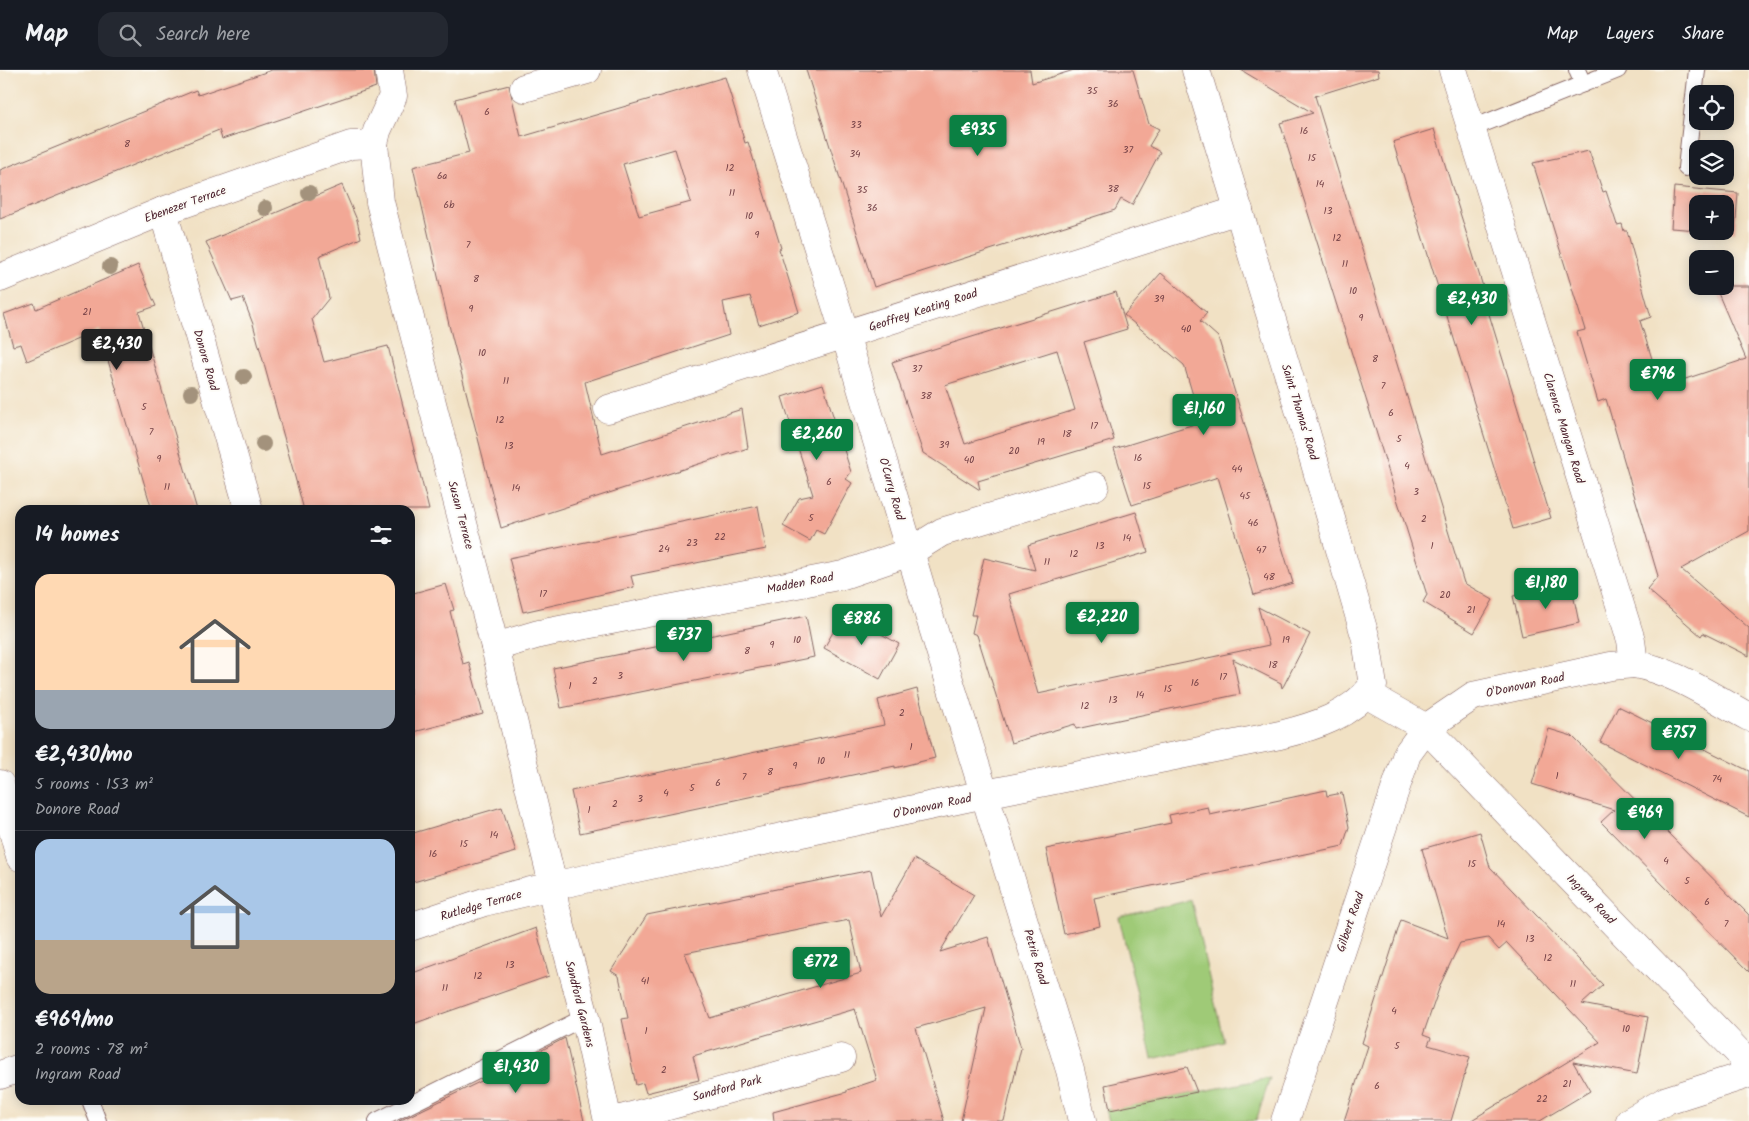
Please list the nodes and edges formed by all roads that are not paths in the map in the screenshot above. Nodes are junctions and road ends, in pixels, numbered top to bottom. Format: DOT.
graph roads {
  1 [pos="389,70"];
  2 [pos="586,70"];
  3 [pos="762,70"];
  4 [pos="1196,70"];
  5 [pos="1453,70"];
  6 [pos="1618,70"];
  7 [pos="1697,70"];
  8 [pos="1580,77"];
  9 [pos="524,88"];
  10 [pos="1470,130"];
  11 [pos="374,144"];
  12 [pos="1686,168"];
  13 [pos="1239,210"];
  14 [pos="163,211"];
  15 [pos="0,278"];
  16 [pos="846,334"];
  17 [pos="608,409"];
  18 [pos="1095,486"];
  19 [pos="248,505"];
  20 [pos="910,552"];
  21 [pos="496,647"];
  22 [pos="1634,664"];
  23 [pos="1366,694"];
  24 [pos="1749,718"];
  25 [pos="1426,728"];
  26 [pos="0,784"];
  27 [pos="986,794"];
  28 [pos="15,839"];
  29 [pos="552,886"];
  30 [pos="415,925"];
  31 [pos="585,1017"];
  32 [pos="841,1058"];
  33 [pos="15,1070"];
  34 [pos="0,1074"];
  35 [pos="1749,1074"];
  36 [pos="415,1102"];
  37 [pos="92,1105"];
  38 [pos="409,1105"];
  39 [pos="1077,1118"];
  40 [pos="98,1121"];
  41 [pos="377,1121"];
  42 [pos="608,1121"];
  43 [pos="614,1121"];
  44 [pos="1285,1121"];
  45 [pos="1630,1121"];
  1 -- 11 [label="street"];
  2 -- 9 [label="street"];
  3 -- 16 [label="street, O'Curry Road"];
  4 -- 13 [label="street, Saint Thomas' Road"];
  5 -- 10 [label="street, Clarence Mangan Road"];
  6 -- 8 [label="lane"];
  7 -- 12 [label="lane"];
  8 -- 10 [label="lane"];
  10 -- 22 [label="street, Clarence Mangan Road"];
  11 -- 14 [label="street, Ebenezer Terrace"];
  11 -- 21 [label="street, Susan Terrace"];
  13 -- 16 [label="street, Geoffrey Keating Road"];
  13 -- 23 [label="street, Saint Thomas' Road"];
  14 -- 15 [label="street, Ebenezer Terrace"];
  14 -- 19 [label="street, Donore Road"];
  16 -- 17 [label="street, Geoffrey Keating Road"];
  16 -- 20 [label="street, O'Curry Road"];
  18 -- 20 [label="street, Madden Road"];
  20 -- 21 [label="street, Madden Road"];
  20 -- 27 [label="street, O'Curry Road"];
  21 -- 29 [label="street, Susan Terrace"];
  22 -- 24 [label="street"];
  22 -- 25 [label="street, O'Donovan Road"];
  23 -- 25 [label="street, Ingram Road"];
  23 -- 27 [label="street, O'Donovan Road"];
  25 -- 35 [label="street, Ingram Road"];
  25 -- 44 [label="street, Gilbert Road"];
  26 -- 28 [label="street"];
  27 -- 29 [label="street, O'Donovan Road"];
  27 -- 39 [label="street, Petrie Road"];
  29 -- 30 [label="street, Rutledge Terrace"];
  29 -- 31 [label="street, Sandford Gardens"];
  31 -- 36 [label="lane"];
  31 -- 42 [label="street, Sandford Gardens"];
  32 -- 43 [label="street, Sandford Park"];
  33 -- 34 [label="street"];
  35 -- 45 [label="street"];
  37 -- 40 [label="lane"];
  38 -- 41 [label="lane"];
}
